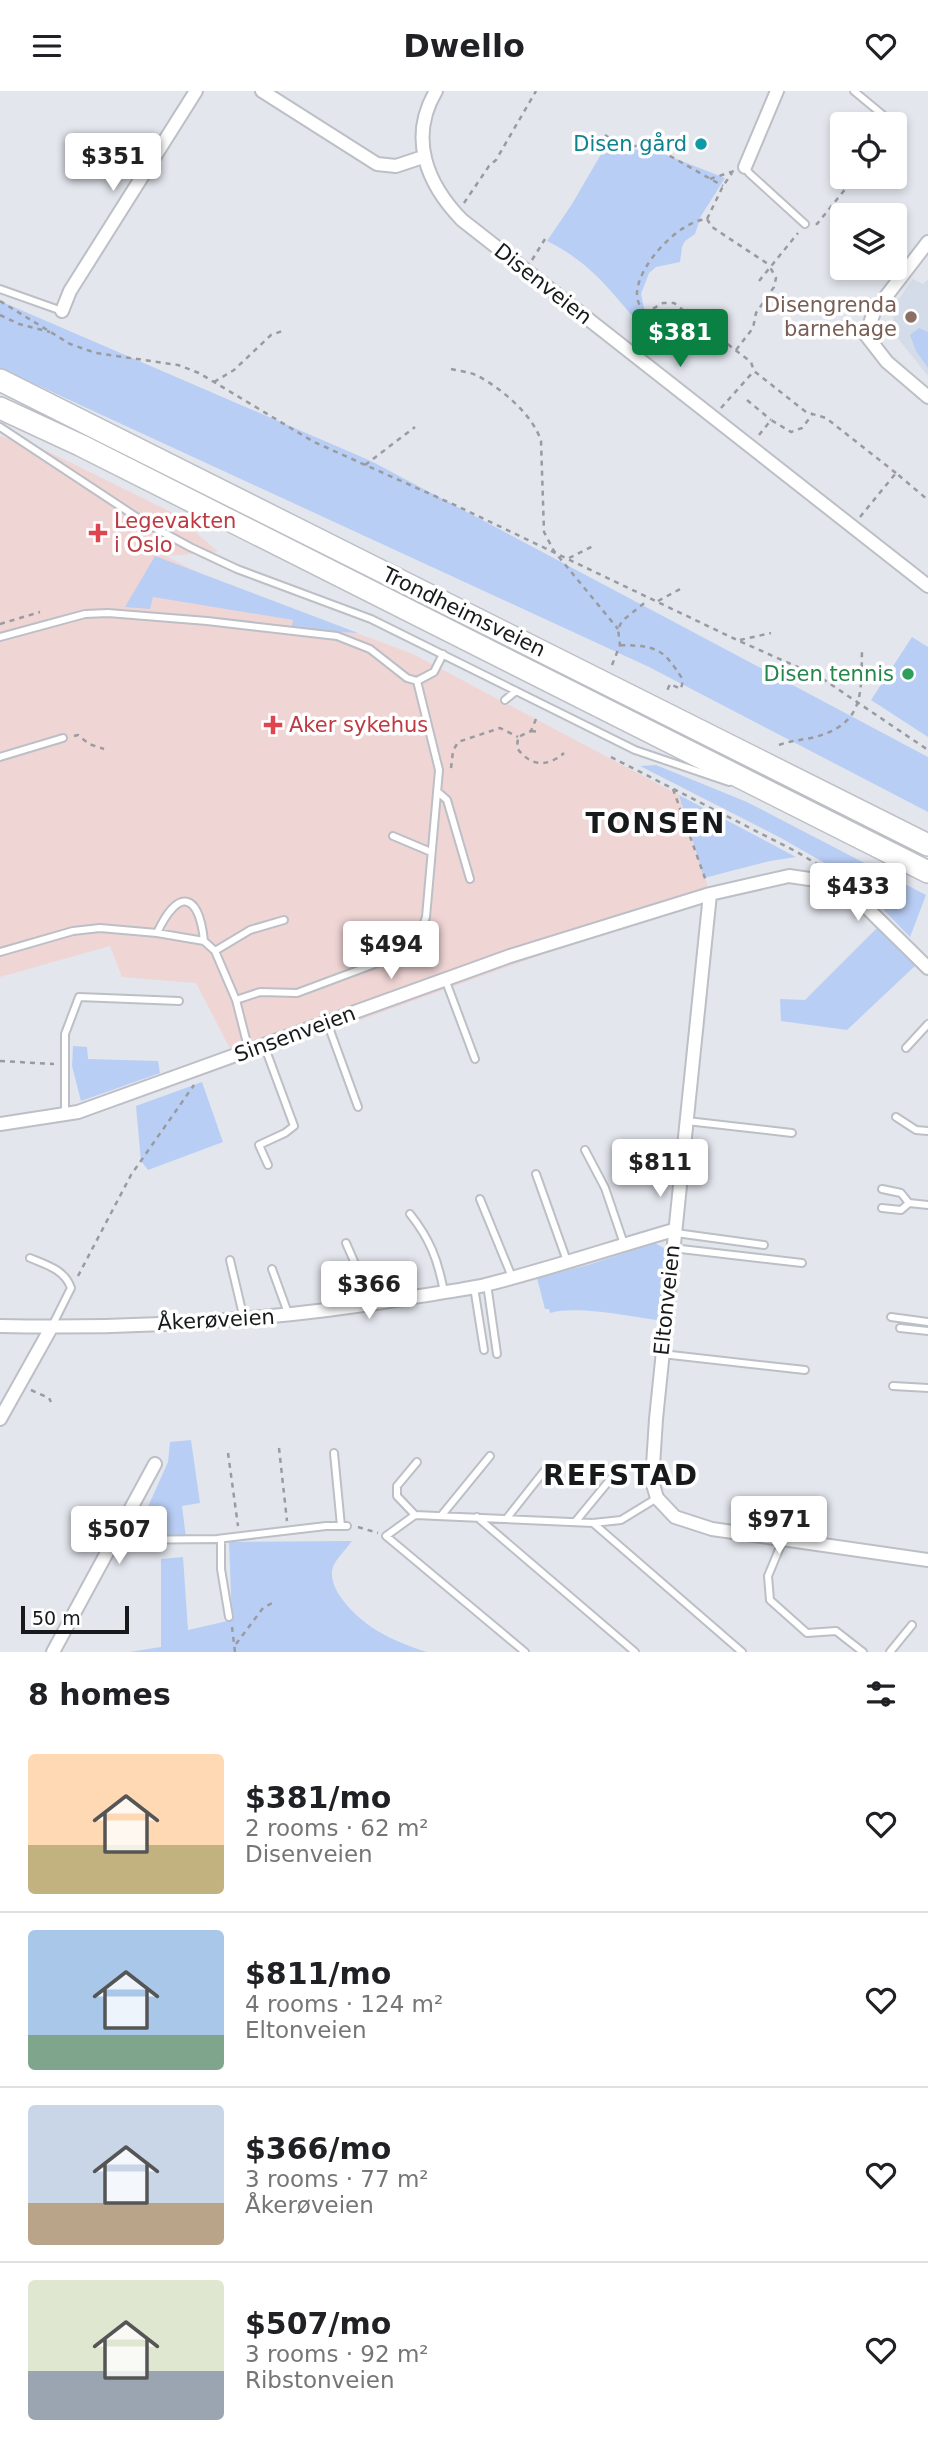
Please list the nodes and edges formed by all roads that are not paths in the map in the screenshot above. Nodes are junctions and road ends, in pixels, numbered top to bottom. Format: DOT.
graph roads {
  1 [pos="196,91"];
  2 [pos="262,91"];
  3 [pos="436,91"];
  4 [pos="777,91"];
  5 [pos="854,91"];
  6 [pos="880,112"];
  7 [pos="423,157"];
  8 [pos="739,169"];
  9 [pos="805,224"];
  10 [pos="928,242"];
  11 [pos="0,289"];
  12 [pos="62,311"];
  13 [pos="0,380"];
  14 [pos="928,397"];
  15 [pos="0,408"];
  16 [pos="0,427"];
  17 [pos="928,586"];
  18 [pos="0,637"];
  19 [pos="443,654"];
  20 [pos="417,681"];
  21 [pos="516,691"];
  22 [pos="505,700"];
  23 [pos="63,738"];
  24 [pos="0,757"];
  25 [pos="438,792"];
  26 [pos="782,797"];
  27 [pos="394,837"];
  28 [pos="928,845"];
  29 [pos="431,852"];
  30 [pos="928,872"];
  31 [pos="470,879"];
  32 [pos="710,894"];
  33 [pos="285,920"];
  34 [pos="158,933"];
  35 [pos="204,941"];
  36 [pos="215,951"];
  37 [pos="0,952"];
  38 [pos="928,968"];
  39 [pos="445,979"];
  40 [pos="236,1000"];
  41 [pos="179,1001"];
  42 [pos="327,1022"];
  43 [pos="928,1024"];
  44 [pos="264,1045"];
  45 [pos="906,1048"];
  46 [pos="249,1051"];
  47 [pos="475,1059"];
  48 [pos="358,1107"];
  49 [pos="65,1115"];
  50 [pos="897,1117"];
  51 [pos="686,1121"];
  52 [pos="0,1124"];
  53 [pos="928,1131"];
  54 [pos="792,1133"];
  55 [pos="584,1150"];
  56 [pos="268,1165"];
  57 [pos="536,1174"];
  58 [pos="882,1189"];
  59 [pos="480,1199"];
  60 [pos="909,1203"];
  61 [pos="928,1205"];
  62 [pos="882,1208"];
  63 [pos="410,1214"];
  64 [pos="674,1232"];
  65 [pos="346,1243"];
  66 [pos="624,1244"];
  67 [pos="764,1245"];
  68 [pos="672,1248"];
  69 [pos="30,1258"];
  70 [pos="230,1260"];
  71 [pos="567,1261"];
  72 [pos="802,1263"];
  73 [pos="272,1269"];
  74 [pos="512,1277"];
  75 [pos="480,1285"];
  76 [pos="444,1292"];
  77 [pos="367,1305"];
  78 [pos="289,1316"];
  79 [pos="891,1317"];
  80 [pos="244,1319"];
  81 [pos="928,1322"];
  82 [pos="0,1327"];
  83 [pos="51,1328"];
  84 [pos="900,1328"];
  85 [pos="928,1331"];
  86 [pos="484,1350"];
  87 [pos="497,1354"];
  88 [pos="662,1354"];
  89 [pos="805,1370"];
  90 [pos="893,1386"];
  91 [pos="928,1388"];
  92 [pos="0,1419"];
  93 [pos="334,1453"];
  94 [pos="490,1456"];
  95 [pos="417,1462"];
  96 [pos="155,1464"];
  97 [pos="545,1470"];
  98 [pos="613,1476"];
  99 [pos="657,1498"];
  100 [pos="415,1515"];
  101 [pos="441,1516"];
  102 [pos="477,1517"];
  103 [pos="508,1518"];
  104 [pos="576,1521"];
  105 [pos="593,1523"];
  106 [pos="221,1539"];
  107 [pos="114,1540"];
  108 [pos="783,1540"];
  109 [pos="928,1560"];
  110 [pos="229,1617"];
  111 [pos="912,1625"];
  112 [pos="53,1652"];
  113 [pos="525,1652"];
  114 [pos="635,1652"];
  115 [pos="742,1652"];
  116 [pos="863,1652"];
  117 [pos="890,1652"];
  1 -- 12 [label="street"];
  2 -- 7 [label="street"];
  3 -- 7 [label="street"];
  4 -- 8 [label="street"];
  5 -- 6 [label="lane"];
  7 -- 17 [label="street, Disenveien"];
  8 -- 9 [label="lane"];
  10 -- 14 [label="street"];
  11 -- 12 [label="lane"];
  13 -- 28 [label="highway, Trondheimsveien"];
  15 -- 26 [label="highway, Trondheimsveien"];
  16 -- 19 [label="lane"];
  18 -- 20 [label="lane"];
  19 -- 20 [label="lane"];
  19 -- 21 [label="lane"];
  20 -- 25 [label="lane"];
  21 -- 22 [label="lane"];
  21 -- 26 [label="lane"];
  23 -- 24 [label="lane"];
  25 -- 29 [label="lane"];
  25 -- 31 [label="lane"];
  26 -- 30 [label="highway, Trondheimsveien"];
  27 -- 29 [label="lane"];
  29 -- 40 [label="lane"];
  32 -- 38 [label="street, Sinsenveien"];
  32 -- 39 [label="street, Sinsenveien"];
  32 -- 51 [label="street, Eltonveien"];
  33 -- 36 [label="lane"];
  34 -- 35 [label="lane"];
  34 -- 35 [label="lane"];
  34 -- 37 [label="lane"];
  35 -- 36 [label="lane"];
  36 -- 40 [label="lane"];
  39 -- 42 [label="street, Sinsenveien"];
  39 -- 47 [label="lane"];
  40 -- 46 [label="lane"];
  41 -- 49 [label="lane"];
  42 -- 44 [label="street, Sinsenveien"];
  42 -- 48 [label="lane"];
  43 -- 45 [label="lane"];
  44 -- 46 [label="street, Sinsenveien"];
  44 -- 56 [label="lane"];
  46 -- 49 [label="street, Sinsenveien"];
  49 -- 52 [label="street, Sinsenveien"];
  50 -- 53 [label="lane"];
  51 -- 54 [label="lane"];
  51 -- 64 [label="street, Eltonveien"];
  55 -- 66 [label="lane"];
  57 -- 71 [label="lane"];
  58 -- 60 [label="lane"];
  59 -- 74 [label="lane"];
  60 -- 61 [label="lane"];
  60 -- 62 [label="lane"];
  63 -- 76 [label="lane"];
  64 -- 66 [label="street, Åkerøveien"];
  64 -- 67 [label="lane"];
  64 -- 68 [label="street, Eltonveien"];
  65 -- 77 [label="lane"];
  66 -- 71 [label="street, Åkerøveien"];
  68 -- 72 [label="lane"];
  68 -- 88 [label="street, Eltonveien"];
  69 -- 83 [label="lane"];
  70 -- 80 [label="lane"];
  71 -- 74 [label="street, Åkerøveien"];
  73 -- 78 [label="lane"];
  74 -- 75 [label="street, Åkerøveien"];
  75 -- 76 [label="street, Åkerøveien"];
  75 -- 86 [label="lane"];
  75 -- 87 [label="lane"];
  76 -- 77 [label="street, Åkerøveien"];
  77 -- 78 [label="street, Åkerøveien"];
  78 -- 80 [label="street, Åkerøveien"];
  79 -- 81 [label="lane"];
  80 -- 83 [label="street, Åkerøveien"];
  82 -- 83 [label="street, Åkerøveien"];
  83 -- 92 [label="street"];
  84 -- 85 [label="lane"];
  88 -- 89 [label="lane"];
  88 -- 99 [label="street, Eltonveien"];
  90 -- 91 [label="lane"];
  93 -- 106 [label="lane"];
  94 -- 101 [label="lane"];
  95 -- 100 [label="lane"];
  96 -- 107 [label="street"];
  97 -- 103 [label="lane"];
  98 -- 104 [label="lane"];
  99 -- 105 [label="lane"];
  99 -- 108 [label="street"];
  100 -- 101 [label="lane"];
  100 -- 113 [label="lane"];
  101 -- 102 [label="lane"];
  102 -- 103 [label="lane"];
  102 -- 114 [label="lane"];
  103 -- 104 [label="lane"];
  104 -- 105 [label="lane"];
  105 -- 115 [label="lane"];
  106 -- 107 [label="lane"];
  106 -- 110 [label="lane"];
  107 -- 112 [label="street"];
  108 -- 109 [label="street"];
  108 -- 116 [label="lane"];
  111 -- 117 [label="lane"];
}
